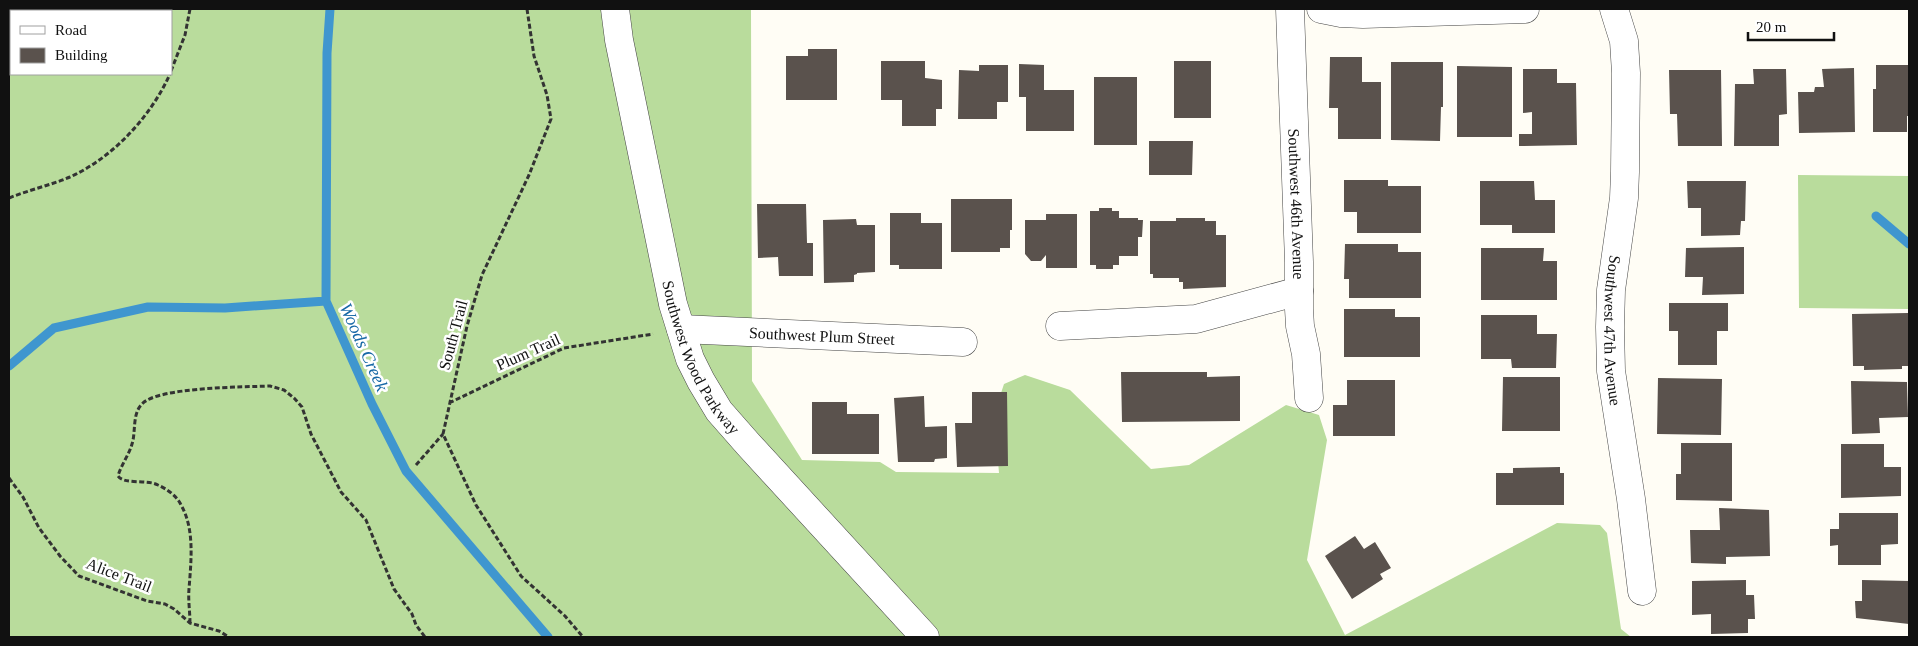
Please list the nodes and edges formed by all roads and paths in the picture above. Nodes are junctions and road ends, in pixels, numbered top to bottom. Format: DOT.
graph roads {
  1 [pos="190,9"];
  2 [pos="527,9"];
  3 [pos="615,9"];
  4 [pos="1290,9"];
  5 [pos="1321,9"];
  6 [pos="1525,9"];
  7 [pos="1614,9"];
  8 [pos="172,69"];
  9 [pos="169,75"];
  10 [pos="9,198"];
  11 [pos="1298,291"];
  12 [pos="1060,326"];
  13 [pos="681,329"];
  14 [pos="963,342"];
  15 [pos="1309,398"];
  16 [pos="449,404"];
  17 [pos="443,434"];
  18 [pos="416,465"];
  19 [pos="9,478"];
  20 [pos="1642,591"];
  21 [pos="190,623"];
  22 [pos="229,637"];
  23 [pos="425,637"];
  24 [pos="583,637"];
  25 [pos="925,637"];
  1 -- 8 [label="path"];
  2 -- 16 [label="path, South Trail"];
  3 -- 13 [label="street, Southwest Wood Parkway"];
  4 -- 11 [label="street, Southwest 46th Avenue"];
  5 -- 6 [label="street"];
  7 -- 20 [label="street, Southwest 47th Avenue"];
  9 -- 10 [label="path"];
  11 -- 12 [label="street"];
  11 -- 15 [label="street, Southwest 46th Avenue"];
  13 -- 14 [label="street, Southwest Plum Street"];
  13 -- 16 [label="path, Plum Trail"];
  13 -- 25 [label="street, Southwest Wood Parkway"];
  16 -- 17 [label="path, South Trail"];
  17 -- 18 [label="path"];
  17 -- 24 [label="path"];
  19 -- 21 [label="path, Alice Trail"];
  21 -- 22 [label="path, Alice Trail"];
  21 -- 23 [label="path"];
}
